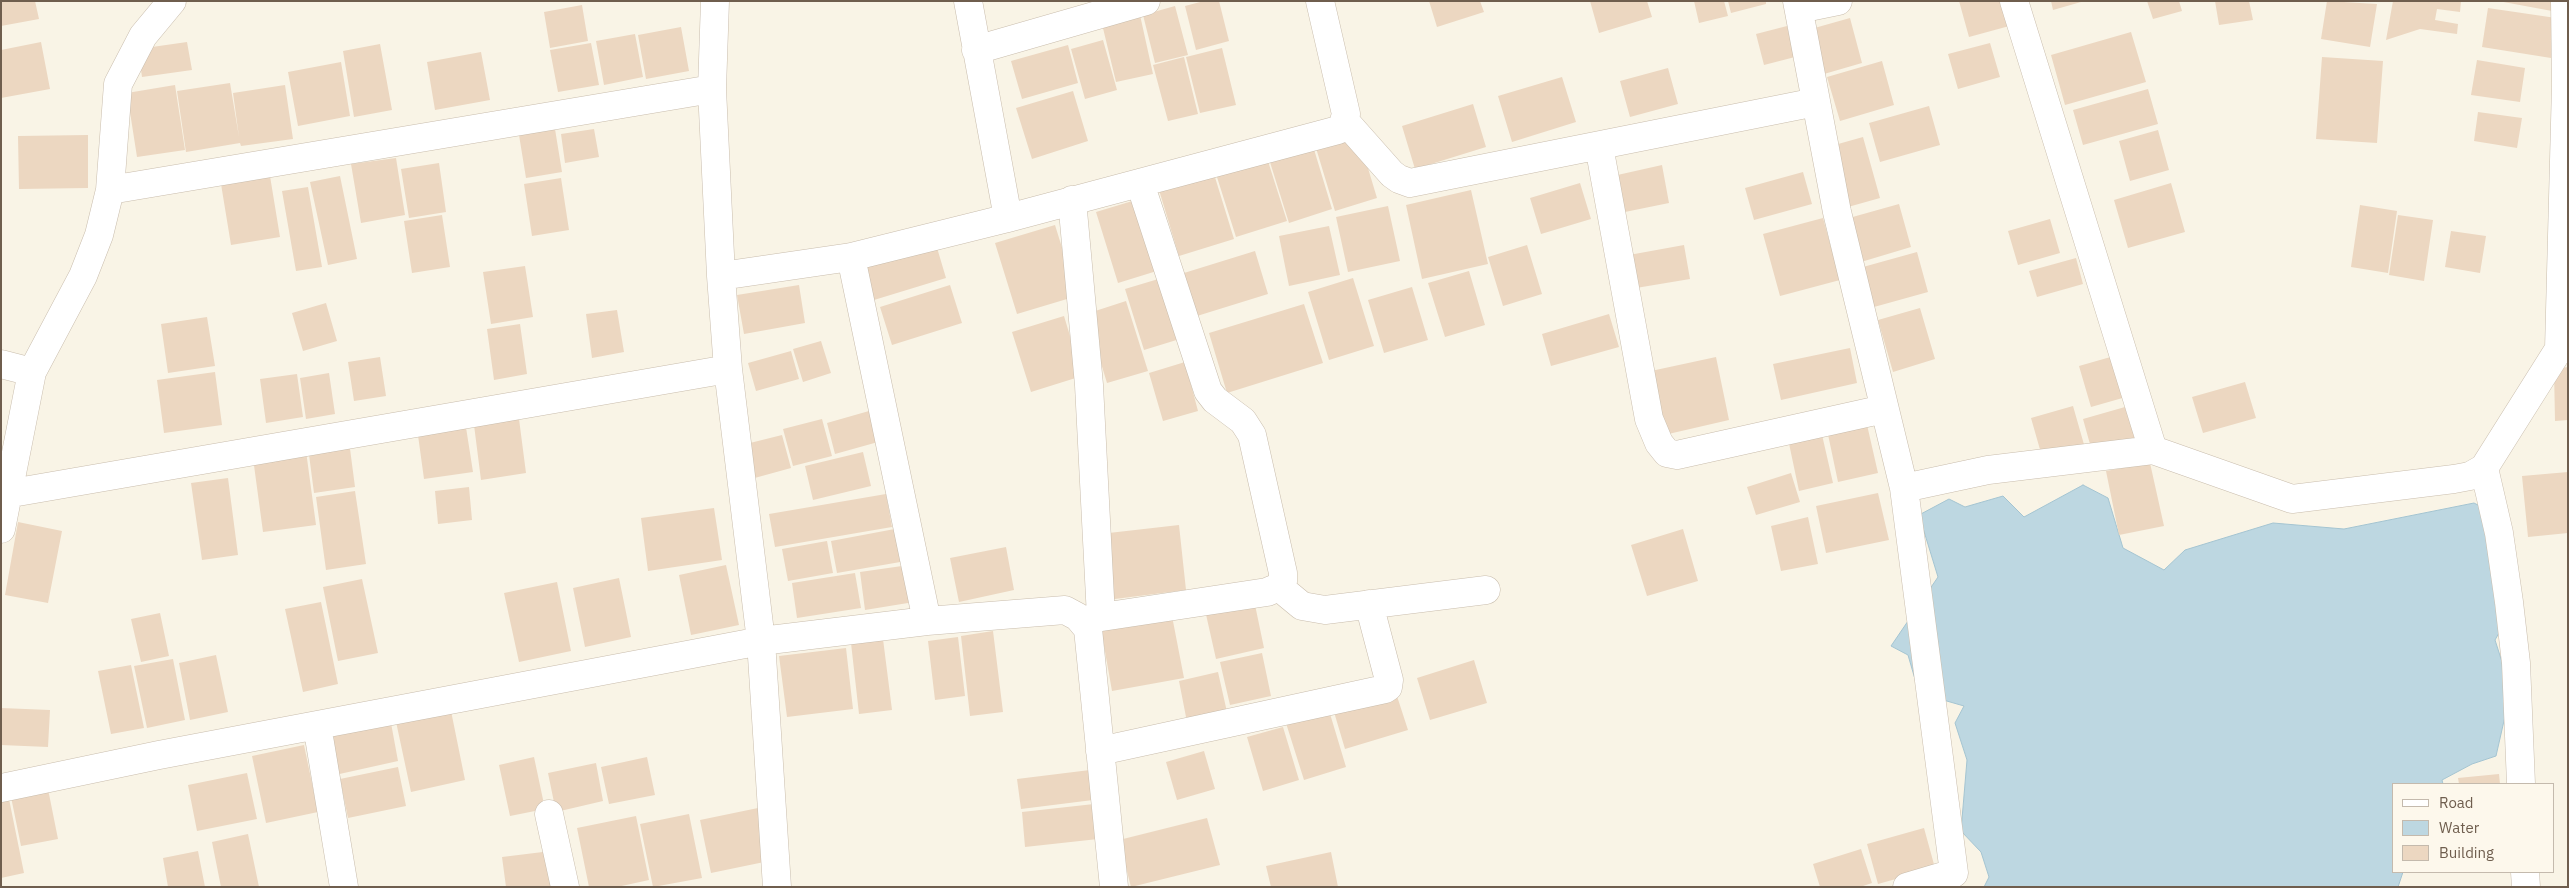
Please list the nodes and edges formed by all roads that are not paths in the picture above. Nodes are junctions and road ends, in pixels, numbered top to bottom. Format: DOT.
graph roads {
  1 [pos="172,1"];
  2 [pos="715,1"];
  3 [pos="968,1"];
  4 [pos="1146,1"];
  5 [pos="1320,1"];
  6 [pos="1838,1"];
  7 [pos="2014,1"];
  8 [pos="2565,1"];
  9 [pos="1798,5"];
  10 [pos="976,50"];
  11 [pos="712,89"];
  12 [pos="1816,102"];
  13 [pos="1345,121"];
  14 [pos="1599,146"];
  15 [pos="1140,183"];
  16 [pos="110,190"];
  17 [pos="1072,200"];
  18 [pos="1008,218"];
  19 [pos="851,257"];
  20 [pos="721,276"];
  21 [pos="2563,349"];
  22 [pos="1,364"];
  23 [pos="728,369"];
  24 [pos="32,372"];
  25 [pos="1884,409"];
  26 [pos="2153,450"];
  27 [pos="2484,468"];
  28 [pos="1904,488"];
  29 [pos="6,494"];
  30 [pos="1,529"];
  31 [pos="1279,587"];
  32 [pos="1486,590"];
  33 [pos="1369,604"];
  34 [pos="1091,619"];
  35 [pos="927,621"];
  36 [pos="760,641"];
  37 [pos="317,725"];
  38 [pos="1100,751"];
  39 [pos="2521,783"];
  40 [pos="1,788"];
  41 [pos="550,814"];
  42 [pos="2525,873"];
  43 [pos="1955,880"];
  44 [pos="344,887"];
  45 [pos="565,887"];
  46 [pos="777,887"];
  47 [pos="1114,887"];
  48 [pos="1907,887"];
  49 [pos="2526,887"];
  1 -- 16 [label="street"];
  2 -- 11 [label="street"];
  3 -- 10 [label="street"];
  4 -- 10 [label="street"];
  5 -- 13 [label="street"];
  6 -- 9 [label="street"];
  7 -- 26 [label="street"];
  8 -- 21 [label="street"];
  9 -- 12 [label="street"];
  10 -- 18 [label="street"];
  11 -- 16 [label="street"];
  11 -- 20 [label="street"];
  12 -- 14 [label="street"];
  12 -- 25 [label="street"];
  13 -- 14 [label="street"];
  13 -- 15 [label="street"];
  14 -- 25 [label="street"];
  15 -- 17 [label="street"];
  15 -- 31 [label="street"];
  16 -- 24 [label="street"];
  17 -- 18 [label="street"];
  17 -- 34 [label="street"];
  18 -- 19 [label="street"];
  19 -- 20 [label="street"];
  19 -- 35 [label="street"];
  20 -- 23 [label="street"];
  21 -- 27 [label="street"];
  22 -- 24 [label="street"];
  23 -- 29 [label="street"];
  23 -- 36 [label="street"];
  24 -- 29 [label="street"];
  25 -- 28 [label="street"];
  26 -- 27 [label="street"];
  26 -- 28 [label="street"];
  27 -- 39 [label="street"];
  28 -- 43 [label="street"];
  29 -- 30 [label="street"];
  31 -- 33 [label="street"];
  31 -- 34 [label="street"];
  32 -- 33 [label="street"];
  33 -- 38 [label="street"];
  34 -- 35 [label="street"];
  34 -- 38 [label="street"];
  35 -- 36 [label="street"];
  36 -- 37 [label="street"];
  36 -- 46 [label="street"];
  37 -- 40 [label="street"];
  37 -- 44 [label="street"];
  38 -- 47 [label="street"];
  41 -- 45 [label="street"];
  42 -- 49 [label="street"];
  43 -- 48 [label="street"];
}
